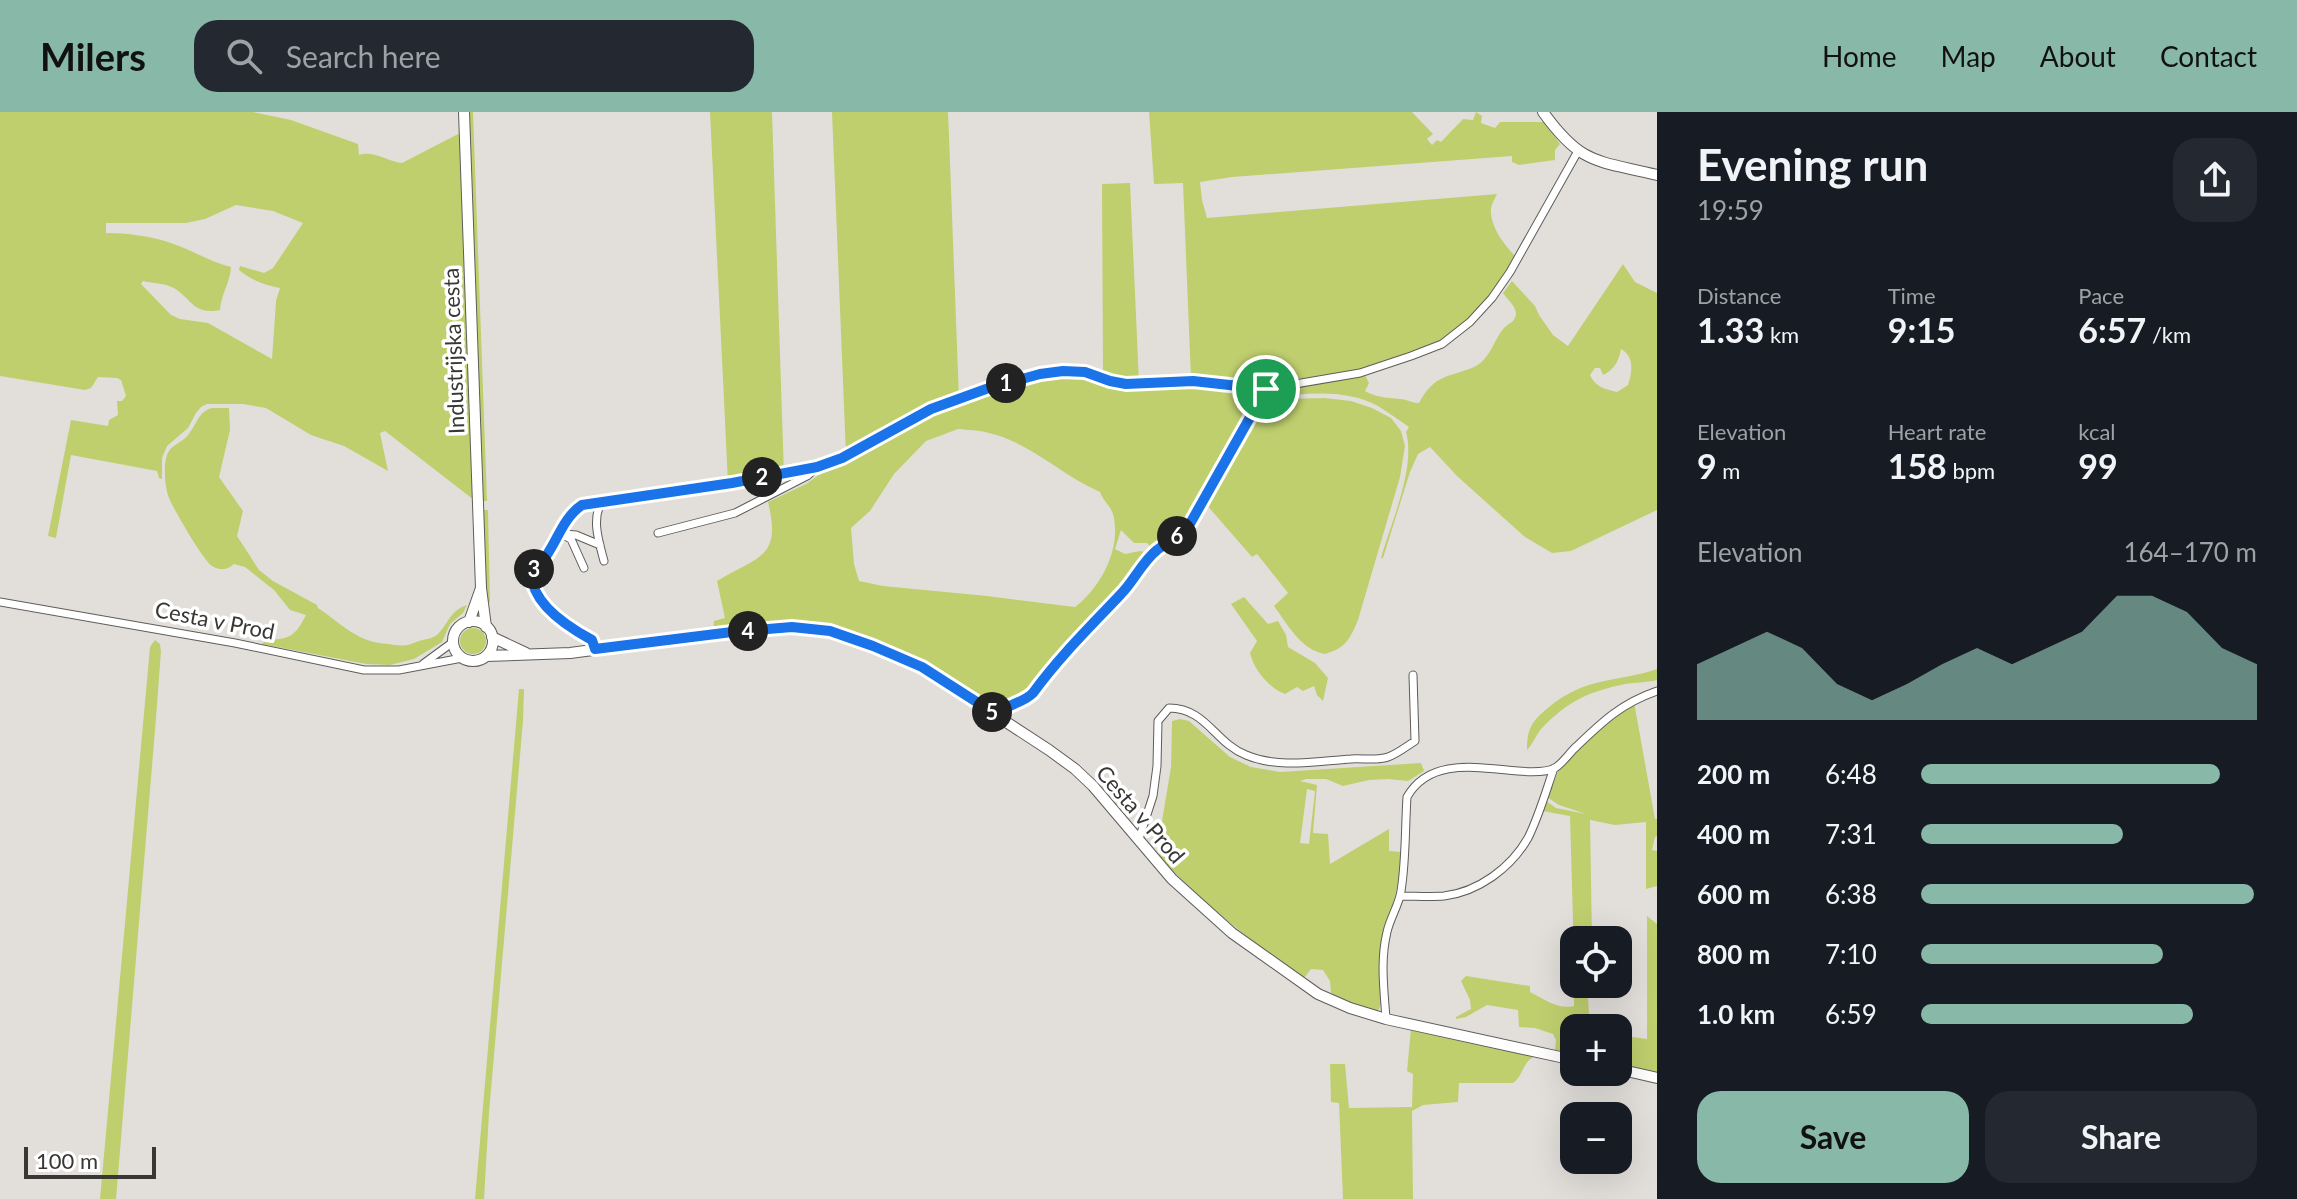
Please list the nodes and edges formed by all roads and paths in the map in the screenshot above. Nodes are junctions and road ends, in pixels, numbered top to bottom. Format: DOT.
graph roads {
  1 [pos="464,112"];
  2 [pos="1547,114"];
  3 [pos="1578,151"];
  4 [pos="1657,175"];
  5 [pos="1266,389"];
  6 [pos="817,467"];
  7 [pos="602,501"];
  8 [pos="559,533"];
  9 [pos="658,533"];
  10 [pos="600,545"];
  11 [pos="604,561"];
  12 [pos="584,568"];
  13 [pos="481,588"];
  14 [pos="0,602"];
  15 [pos="469,622"];
  16 [pos="489,632"];
  17 [pos="453,642"];
  18 [pos="595,649"];
  19 [pos="528,653"];
  20 [pos="486,656"];
  21 [pos="462,658"];
  22 [pos="422,665"];
  23 [pos="1413,675"];
  24 [pos="1657,691"];
  25 [pos="997,715"];
  26 [pos="1554,768"];
  27 [pos="1139,839"];
  28 [pos="1400,896"];
  29 [pos="1386,1019"];
  30 [pos="1560,1057"];
  31 [pos="1632,1072"];
  32 [pos="1657,1078"];
  1 -- 13 [label="street, Industrijska cesta"];
  2 -- 3 [label="street"];
  3 -- 4 [label="street"];
  3 -- 5 [label="street"];
  5 -- 6 [label="street"];
  5 -- 25 [label="street"];
  6 -- 7 [label="street"];
  6 -- 9 [label="street"];
  7 -- 8 [label="street"];
  7 -- 10 [label="street"];
  8 -- 10 [label="street"];
  8 -- 12 [label="street"];
  8 -- 18 [label="street"];
  10 -- 11 [label="street"];
  13 -- 15 [label="street, Industrijska cesta"];
  13 -- 16 [label="street, Industrijska cesta"];
  14 -- 22 [label="street, Cesta v Prod"];
  15 -- 16 [label="street"];
  15 -- 17 [label="street"];
  16 -- 19 [label="street, Cesta v Prod"];
  16 -- 20 [label="street"];
  17 -- 21 [label="street"];
  17 -- 22 [label="street"];
  18 -- 19 [label="street, Cesta v Prod"];
  18 -- 25 [label="street, Cesta v Prod"];
  19 -- 20 [label="street, Cesta v Prod"];
  20 -- 21 [label="street"];
  21 -- 22 [label="street, Cesta v Prod"];
  23 -- 27 [label="street"];
  24 -- 26 [label="street"];
  25 -- 27 [label="street, Cesta v Prod"];
  26 -- 28 [label="street"];
  26 -- 28 [label="street"];
  27 -- 29 [label="street, Cesta v Prod"];
  28 -- 29 [label="street"];
  29 -- 30 [label="street, Cesta v Prod"];
  31 -- 32 [label="street"];
}
